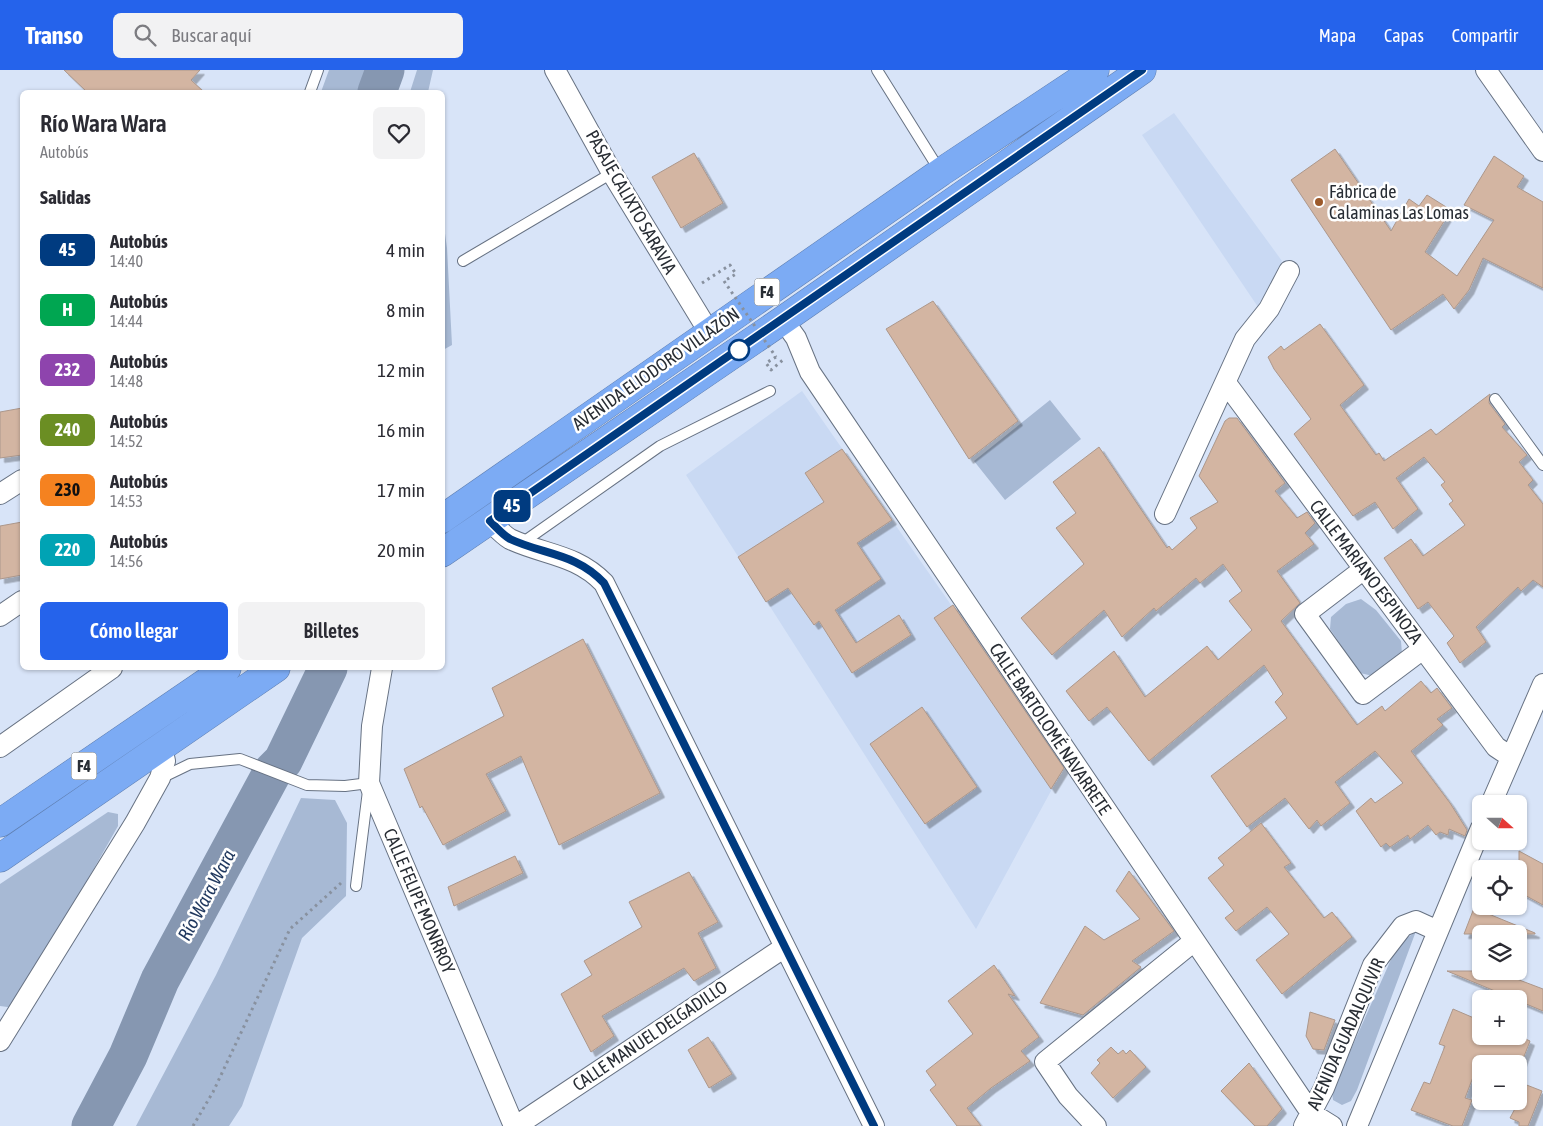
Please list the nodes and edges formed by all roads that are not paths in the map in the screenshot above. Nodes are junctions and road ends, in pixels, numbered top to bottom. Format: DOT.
graph roads {
  1 [pos="318,70"];
  2 [pos="556,70"];
  3 [pos="877,70"];
  4 [pos="1095,70"];
  5 [pos="1142,70"];
  6 [pos="1486,70"];
  7 [pos="311,90"];
  8 [pos="1543,150"];
  9 [pos="941,172"];
  10 [pos="612,173"];
  11 [pos="463,261"];
  12 [pos="1289,271"];
  13 [pos="783,320"];
  14 [pos="709,332"];
  15 [pos="1226,383"];
  16 [pos="770,391"];
  17 [pos="1495,399"];
  18 [pos="1543,465"];
  19 [pos="20,481"];
  20 [pos="0,494"];
  21 [pos="1165,514"];
  22 [pos="445,517"];
  23 [pos="490,521"];
  24 [pos="522,543"];
  25 [pos="445,551"];
  26 [pos="1364,569"];
  27 [pos="20,602"];
  28 [pos="0,616"];
  29 [pos="1423,649"];
  30 [pos="109,670"];
  31 [pos="224,670"];
  32 [pos="273,670"];
  33 [pos="382,670"];
  34 [pos="1543,684"];
  35 [pos="0,747"];
  36 [pos="162,747"];
  37 [pos="1511,757"];
  38 [pos="160,778"];
  39 [pos="369,783"];
  40 [pos="1495,795"];
  41 [pos="0,824"];
  42 [pos="1472,850"];
  43 [pos="0,858"];
  44 [pos="356,886"];
  45 [pos="1438,932"];
  46 [pos="1193,942"];
  47 [pos="785,947"];
  48 [pos="6,1018"];
  49 [pos="0,1041"];
  50 [pos="1307,1120"];
  51 [pos="515,1126"];
  52 [pos="874,1126"];
  53 [pos="1096,1126"];
  54 [pos="1332,1126"];
  55 [pos="1357,1126"];
  1 -- 7 [label="lane"];
  2 -- 10 [label="street, PASAJE CALIXTO SARAVIA"];
  3 -- 9 [label="lane"];
  4 -- 9 [label="highway, AVENIDA ELIODORO VILLAZÓN / F4"];
  5 -- 13 [label="highway, AVENIDA ELIODORO VILLAZÓN / F4"];
  6 -- 8 [label="street"];
  9 -- 14 [label="highway, AVENIDA ELIODORO VILLAZÓN / F4"];
  10 -- 11 [label="lane"];
  10 -- 14 [label="street, PASAJE CALIXTO SARAVIA"];
  12 -- 15 [label="street"];
  13 -- 23 [label="highway, AVENIDA ELIODORO VILLAZÓN / F4"];
  13 -- 46 [label="street, CALLE BARTOLOMÉ NAVARRETE"];
  14 -- 22 [label="highway, AVENIDA ELIODORO VILLAZÓN / F4"];
  15 -- 21 [label="street"];
  15 -- 26 [label="street, CALLE MARIANO ESPINOZA"];
  16 -- 24 [label="lane"];
  17 -- 18 [label="lane"];
  19 -- 20 [label="street"];
  23 -- 24 [label="street"];
  23 -- 25 [label="highway, AVENIDA ELIODORO VILLAZÓN / F4"];
  24 -- 47 [label="street"];
  26 -- 29 [label="street, CALLE MARIANO ESPINOZA"];
  26 -- 29 [label="street"];
  27 -- 28 [label="street"];
  29 -- 37 [label="street, CALLE MARIANO ESPINOZA"];
  30 -- 35 [label="street"];
  31 -- 41 [label="highway, F4"];
  32 -- 36 [label="highway, F4"];
  33 -- 39 [label="street, CALLE FELIPE MONRROY"];
  34 -- 37 [label="street"];
  36 -- 38 [label="street"];
  36 -- 43 [label="highway, F4"];
  37 -- 40 [label="street"];
  38 -- 39 [label="lane"];
  38 -- 48 [label="street"];
  39 -- 44 [label="lane"];
  39 -- 51 [label="street, CALLE FELIPE MONRROY"];
  42 -- 45 [label="street"];
  45 -- 50 [label="street, AVENIDA GUADALQUIVIR"];
  45 -- 55 [label="street"];
  46 -- 50 [label="street, CALLE BARTOLOMÉ NAVARRETE"];
  46 -- 53 [label="street"];
  47 -- 51 [label="street, CALLE MANUEL DELGADILLO"];
  47 -- 52 [label="street"];
  48 -- 49 [label="street"];
  50 -- 54 [label="street, CALLE BARTOLOMÉ NAVARRETE"];
}
